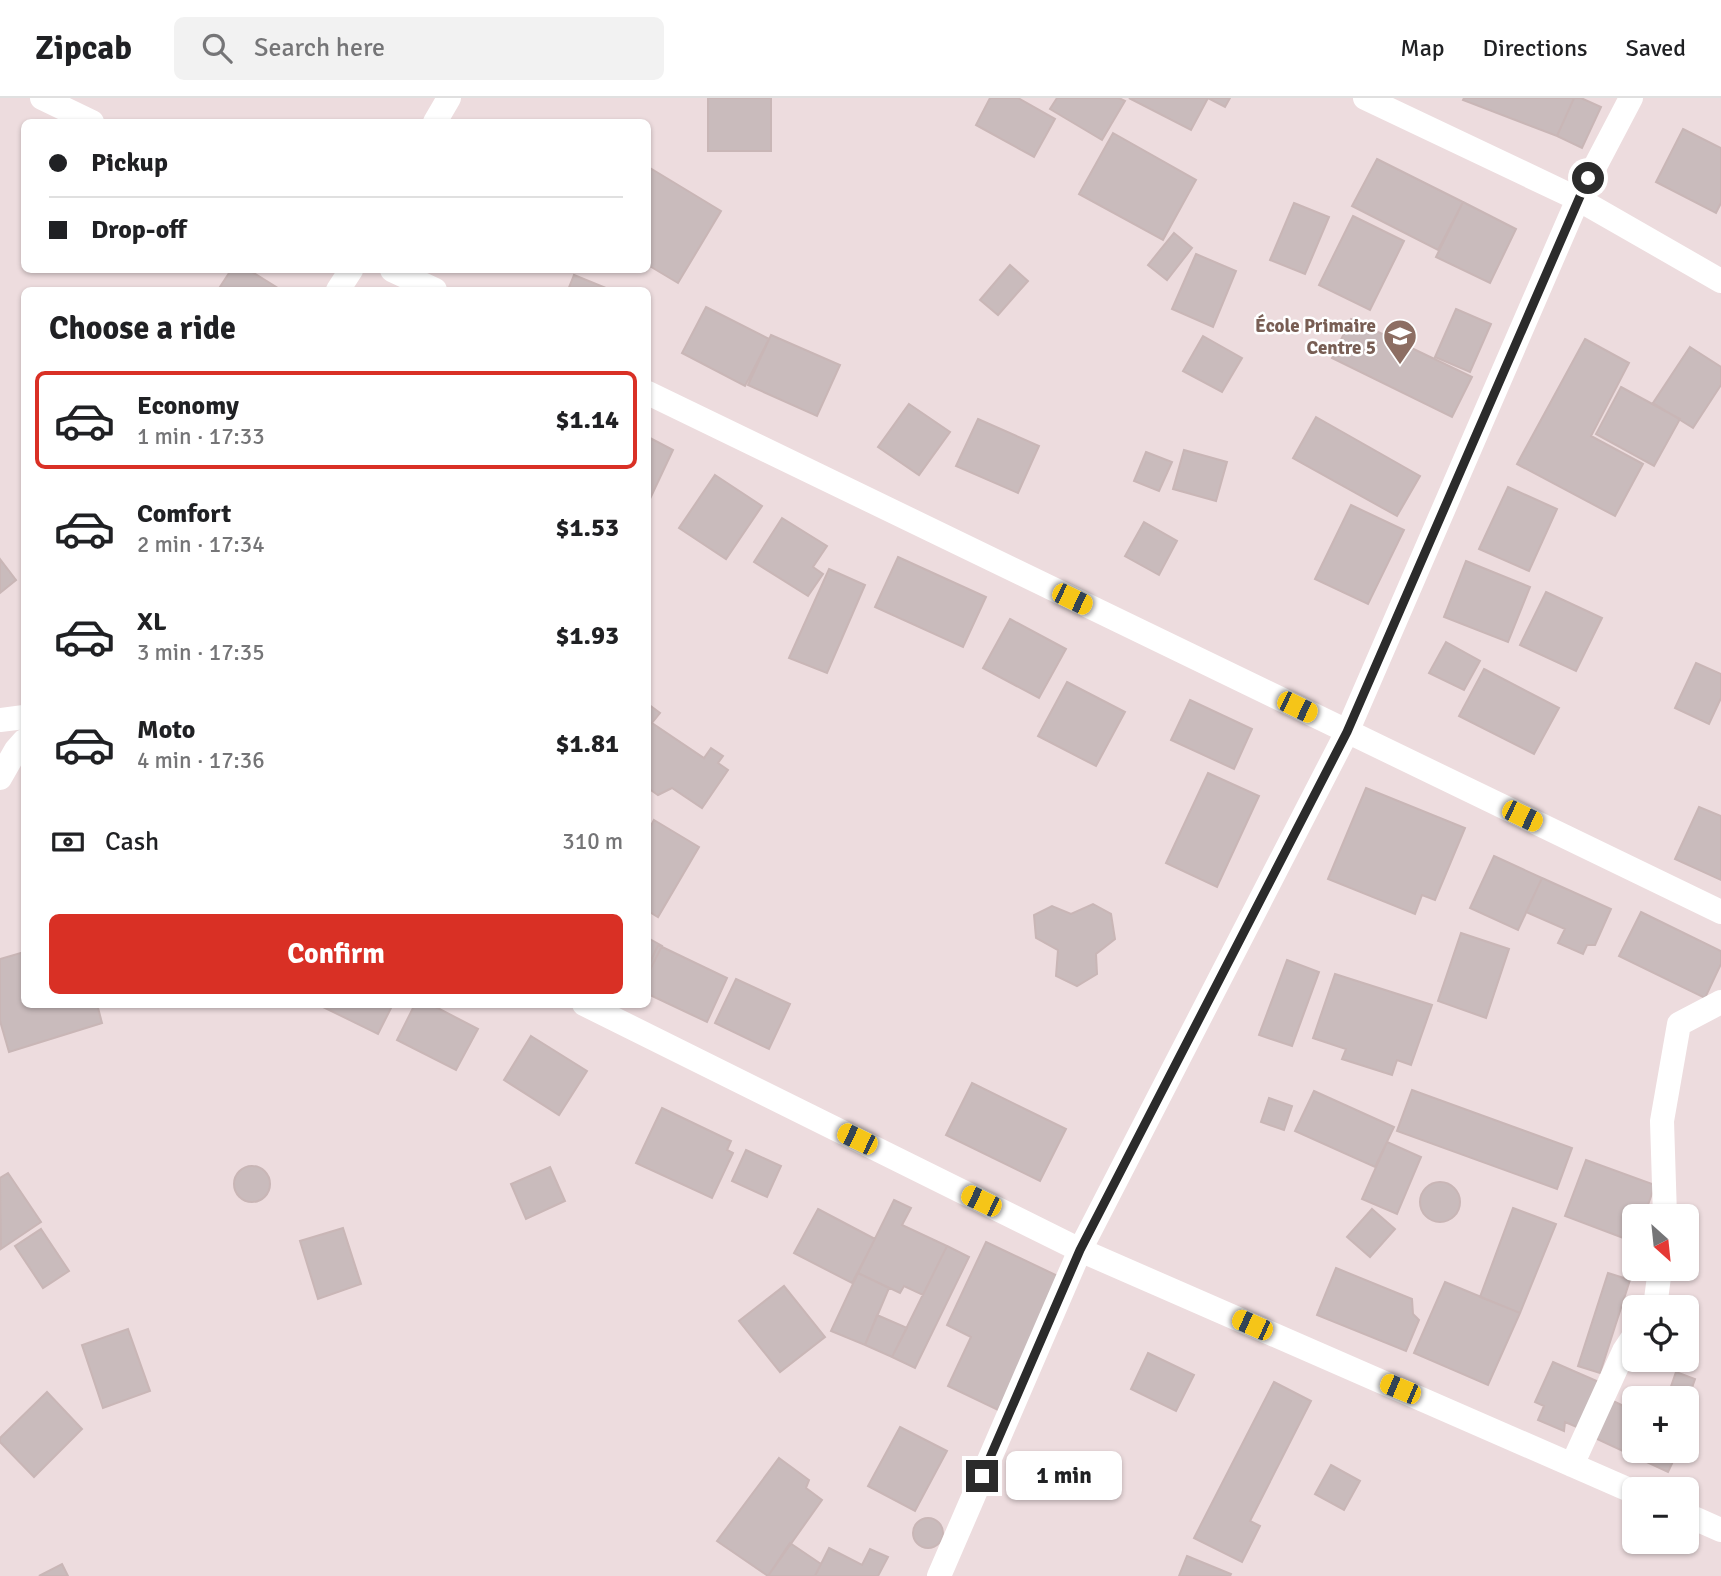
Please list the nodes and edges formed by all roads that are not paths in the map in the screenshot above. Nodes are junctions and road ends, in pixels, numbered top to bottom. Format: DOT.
graph roads {
  1 [pos="42,98"];
  2 [pos="449,98"];
  3 [pos="1365,98"];
  4 [pos="1631,98"];
  5 [pos="86,119"];
  6 [pos="437,119"];
  7 [pos="1578,199"];
  8 [pos="398,273"];
  9 [pos="1721,281"];
  10 [pos="428,287"];
  11 [pos="651,394"];
  12 [pos="21,717"];
  13 [pos="0,720"];
  14 [pos="1347,732"];
  15 [pos="21,744"];
  16 [pos="0,779"];
  17 [pos="1721,912"];
  18 [pos="1721,1002"];
  19 [pos="592,1008"];
  20 [pos="1665,1204"];
  21 [pos="1080,1250"];
  22 [pos="1622,1355"];
  23 [pos="1572,1465"];
  24 [pos="1622,1487"];
  25 [pos="1699,1520"];
  26 [pos="1721,1530"];
  27 [pos="939,1576"];
  1 -- 5 [label="street"];
  2 -- 6 [label="street"];
  3 -- 7 [label="street"];
  4 -- 7 [label="street"];
  7 -- 9 [label="street"];
  7 -- 14 [label="street"];
  8 -- 10 [label="street"];
  11 -- 14 [label="street"];
  12 -- 13 [label="street"];
  14 -- 17 [label="street"];
  14 -- 21 [label="street"];
  15 -- 16 [label="street"];
  18 -- 20 [label="street"];
  19 -- 21 [label="street"];
  21 -- 23 [label="street"];
  21 -- 27 [label="street"];
  22 -- 23 [label="street"];
  23 -- 24 [label="street"];
  25 -- 26 [label="street"];
}
